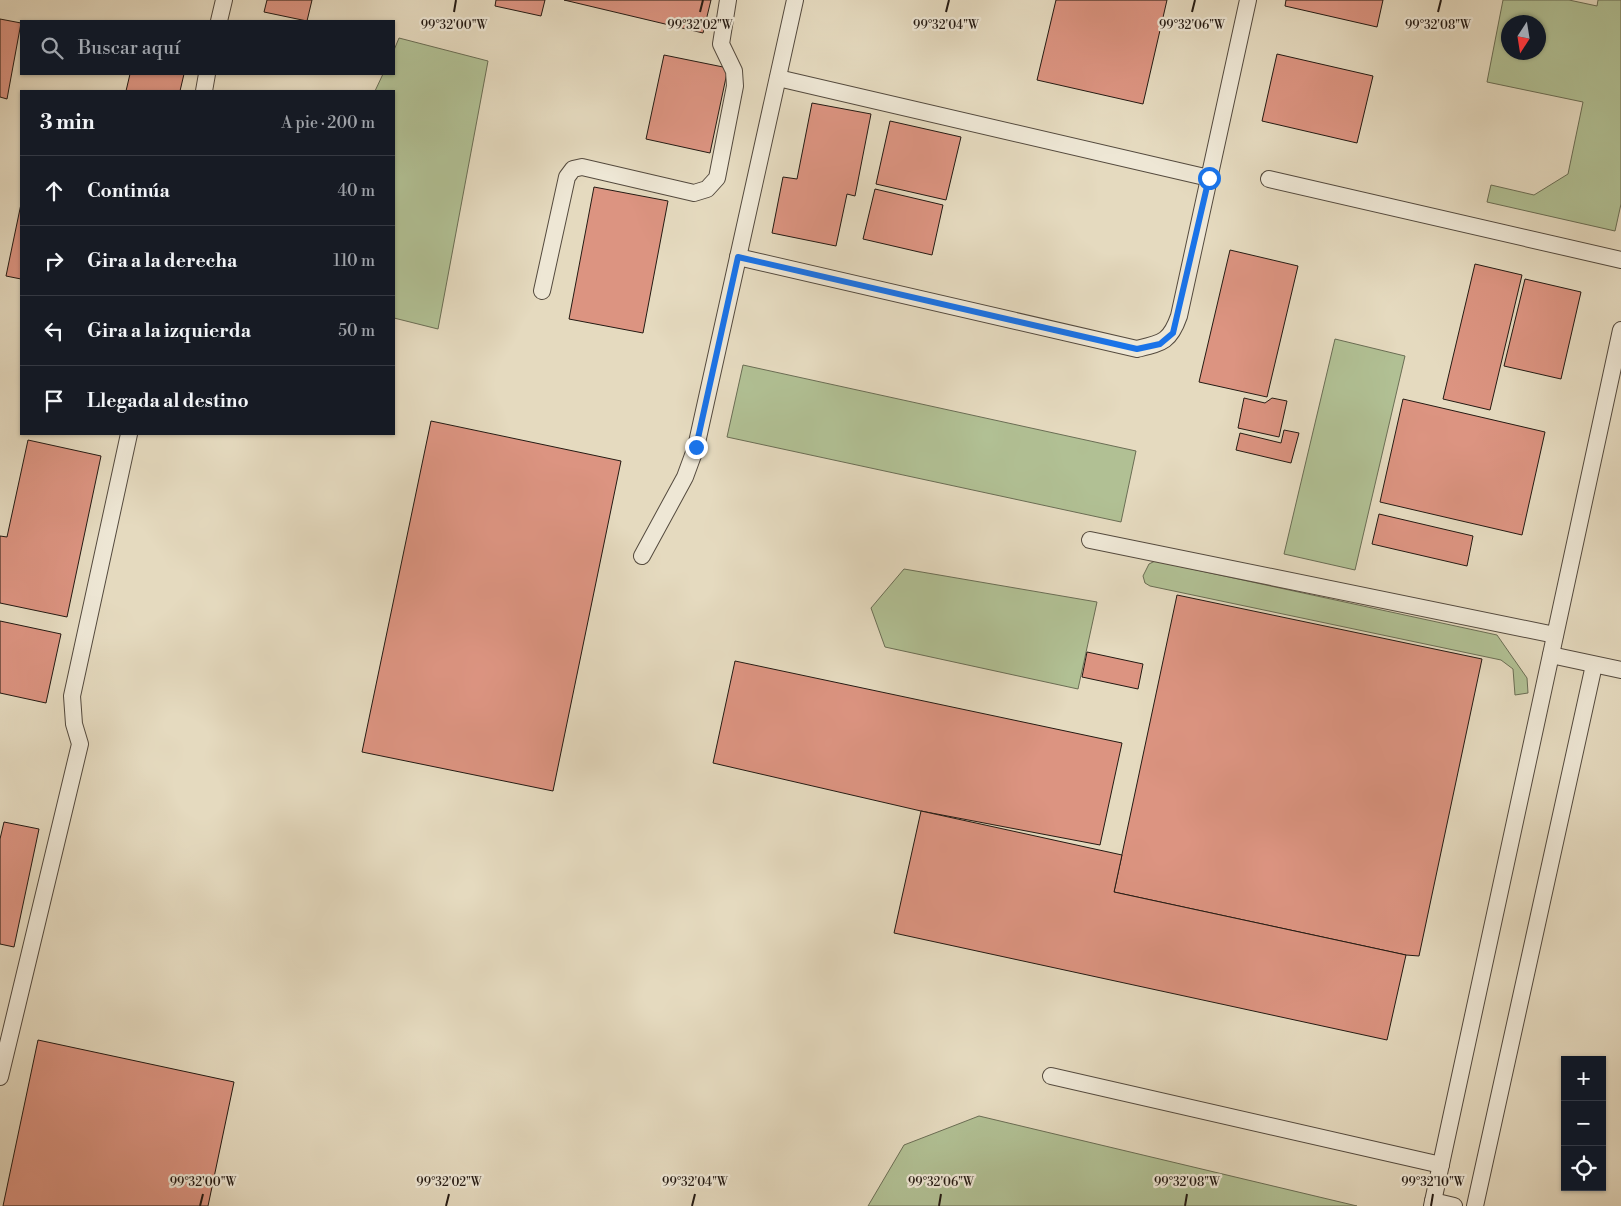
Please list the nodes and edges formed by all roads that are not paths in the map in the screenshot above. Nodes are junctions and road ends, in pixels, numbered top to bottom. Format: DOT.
graph roads {
  1 [pos="224,0"];
  2 [pos="728,0"];
  3 [pos="795,0"];
  4 [pos="1248,0"];
  5 [pos="219,20"];
  6 [pos="208,75"];
  7 [pos="778,78"];
  8 [pos="204,90"];
  9 [pos="1209,178"];
  10 [pos="1269,179"];
  11 [pos="738,257"];
  12 [pos="1621,260"];
  13 [pos="542,291"];
  14 [pos="1621,330"];
  15 [pos="129,435"];
  16 [pos="1090,540"];
  17 [pos="642,556"];
  18 [pos="1555,635"];
  19 [pos="1550,655"];
  20 [pos="1594,665"];
  21 [pos="1621,670"];
  22 [pos="1051,1076"];
  23 [pos="0,1077"];
  24 [pos="1441,1165"];
  25 [pos="1433,1204"];
  26 [pos="1454,1206"];
  27 [pos="1475,1206"];
  1 -- 5 [label="lane"];
  2 -- 13 [label="lane"];
  3 -- 7 [label="lane"];
  4 -- 9 [label="lane"];
  6 -- 8 [label="lane"];
  7 -- 9 [label="lane"];
  7 -- 11 [label="lane"];
  9 -- 11 [label="lane"];
  10 -- 12 [label="lane"];
  11 -- 17 [label="lane"];
  14 -- 18 [label="lane"];
  15 -- 23 [label="lane"];
  16 -- 18 [label="lane"];
  18 -- 19 [label="lane"];
  19 -- 20 [label="lane"];
  19 -- 24 [label="lane"];
  20 -- 21 [label="lane"];
  20 -- 27 [label="lane"];
  22 -- 24 [label="lane"];
  24 -- 25 [label="lane"];
  25 -- 26 [label="lane"];
}
